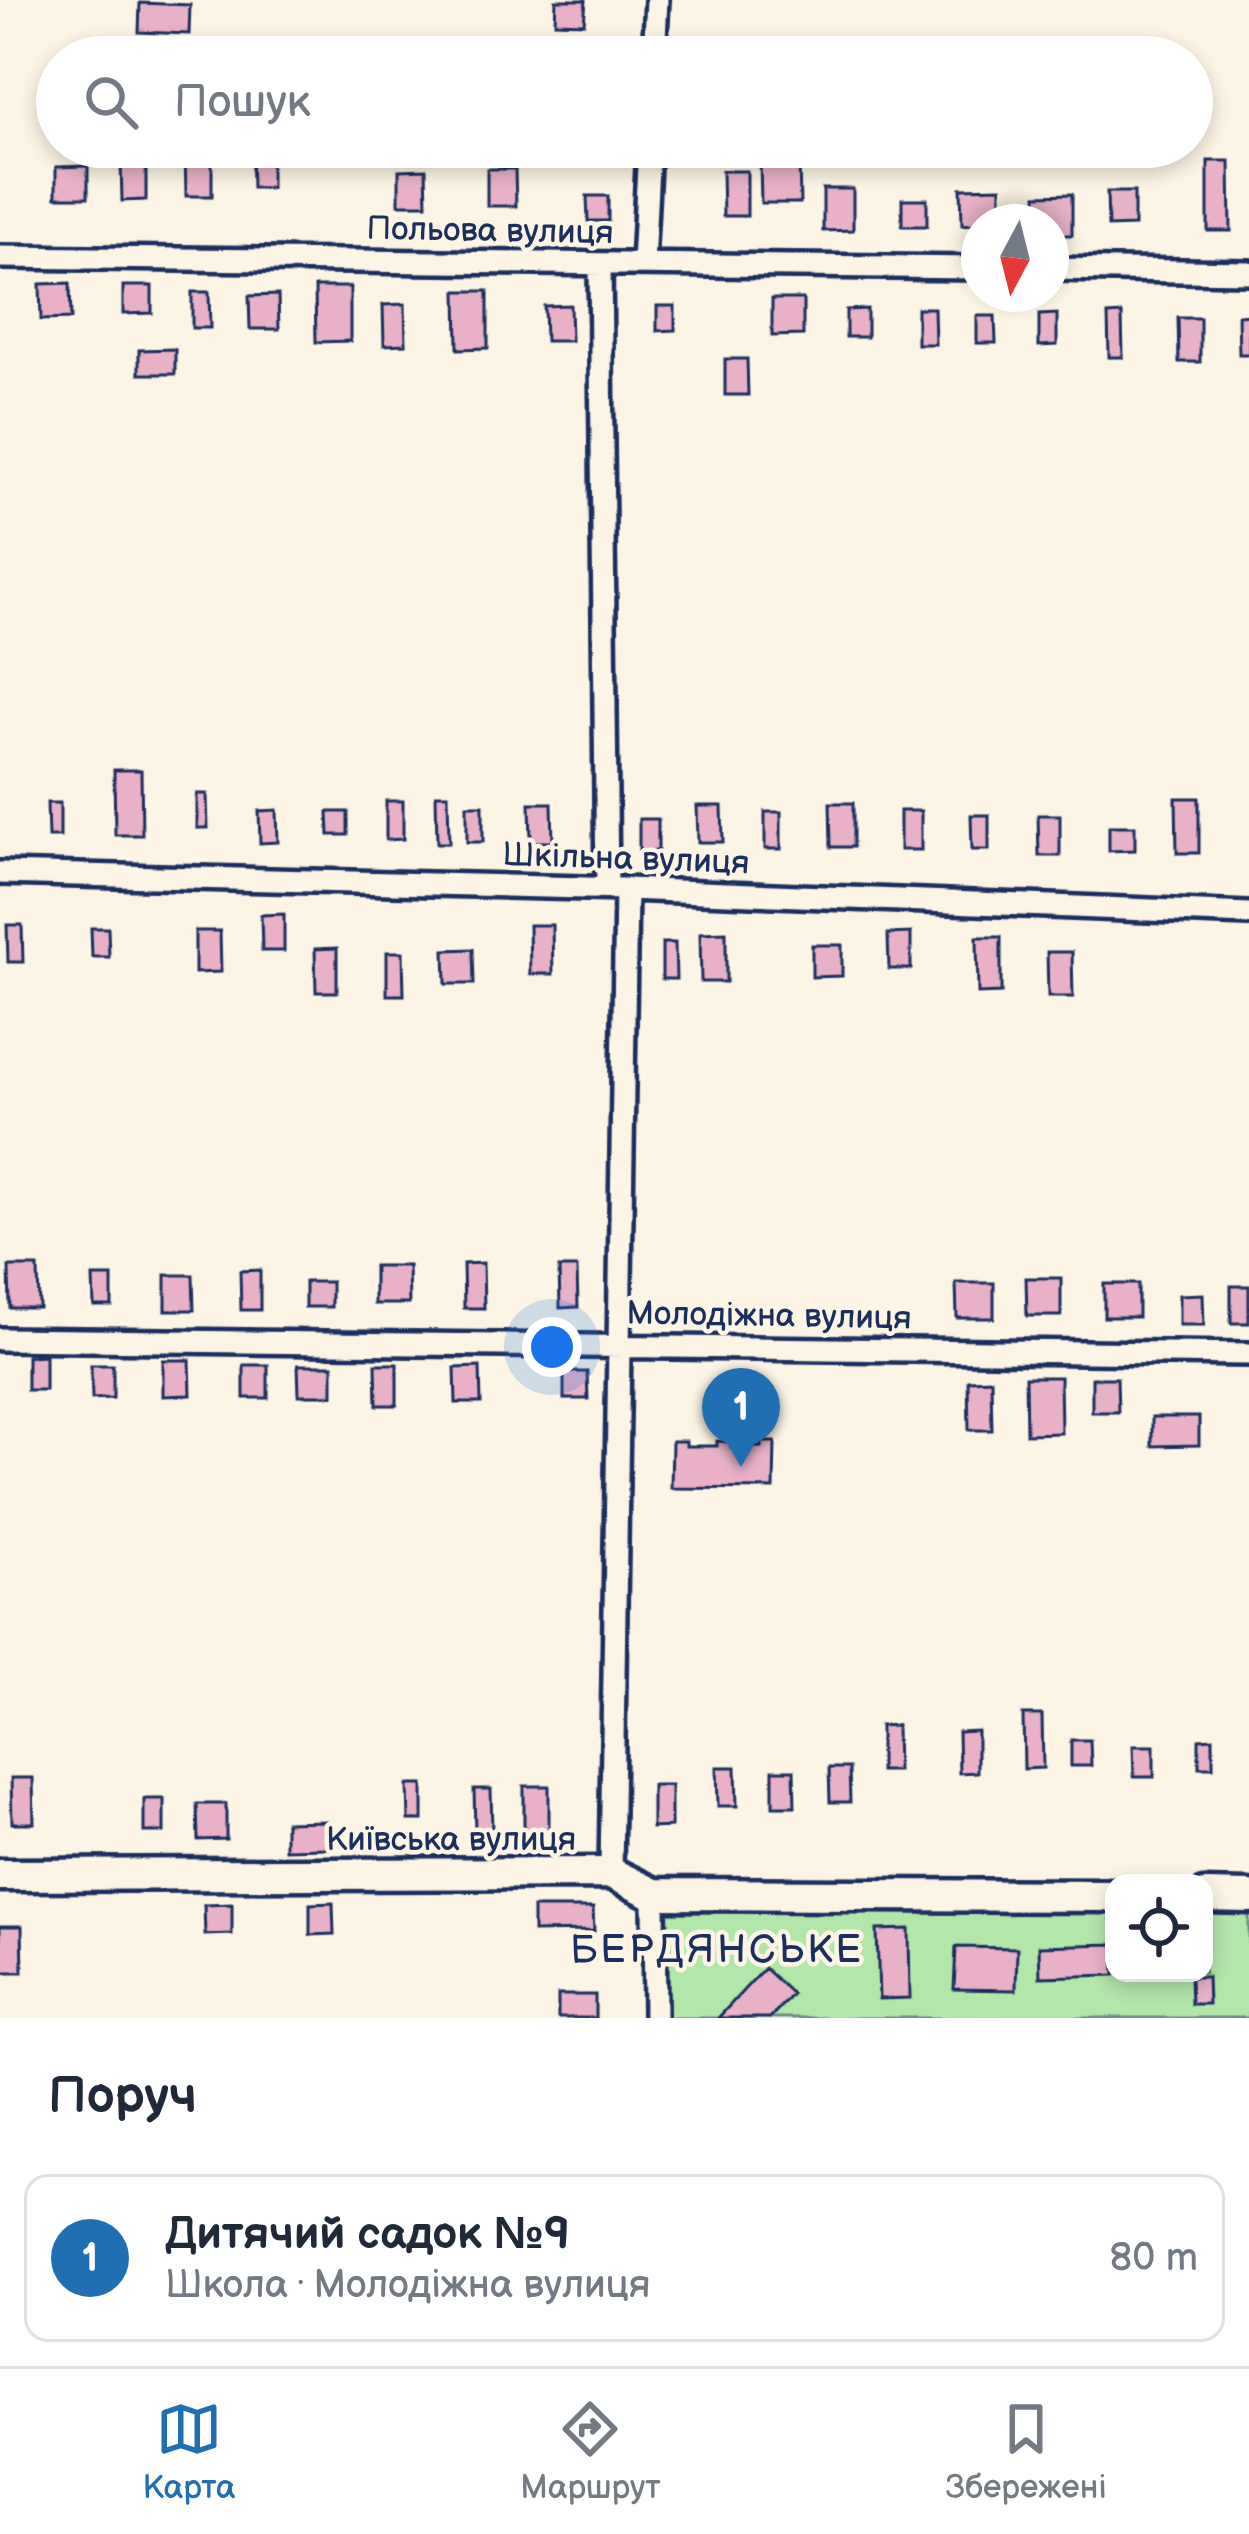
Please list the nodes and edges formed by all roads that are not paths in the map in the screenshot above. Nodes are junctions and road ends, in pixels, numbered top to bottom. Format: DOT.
graph roads {
  1 [pos="657,0"];
  2 [pos="655,36"];
  3 [pos="648,168"];
  4 [pos="0,256"];
  5 [pos="600,264"];
  6 [pos="643,264"];
  7 [pos="961,268"];
  8 [pos="1069,269"];
  9 [pos="1249,272"];
  10 [pos="0,873"];
  11 [pos="616,889"];
  12 [pos="1249,914"];
  13 [pos="0,1339"];
  14 [pos="619,1345"];
  15 [pos="1249,1354"];
  16 [pos="611,1874"];
  17 [pos="0,1875"];
  18 [pos="654,1894"];
  19 [pos="1105,1896"];
  20 [pos="1213,1896"];
  21 [pos="1249,1897"];
  22 [pos="655,2018"];
  1 -- 2 [label="street"];
  3 -- 6 [label="street"];
  4 -- 5 [label="street, Польова вулиця"];
  5 -- 6 [label="street, Польова вулиця"];
  5 -- 11 [label="street"];
  6 -- 7 [label="street, Польова вулиця"];
  8 -- 9 [label="street"];
  10 -- 11 [label="street, Шкільна вулиця"];
  11 -- 12 [label="street, Шкільна вулиця"];
  11 -- 14 [label="street"];
  13 -- 14 [label="street, Молодіжна вулиця"];
  14 -- 15 [label="street, Молодіжна вулиця"];
  14 -- 16 [label="street"];
  16 -- 17 [label="street, Київська вулиця"];
  16 -- 18 [label="street, Київська вулиця"];
  18 -- 19 [label="street, Київська вулиця"];
  18 -- 22 [label="street"];
  20 -- 21 [label="street"];
}
